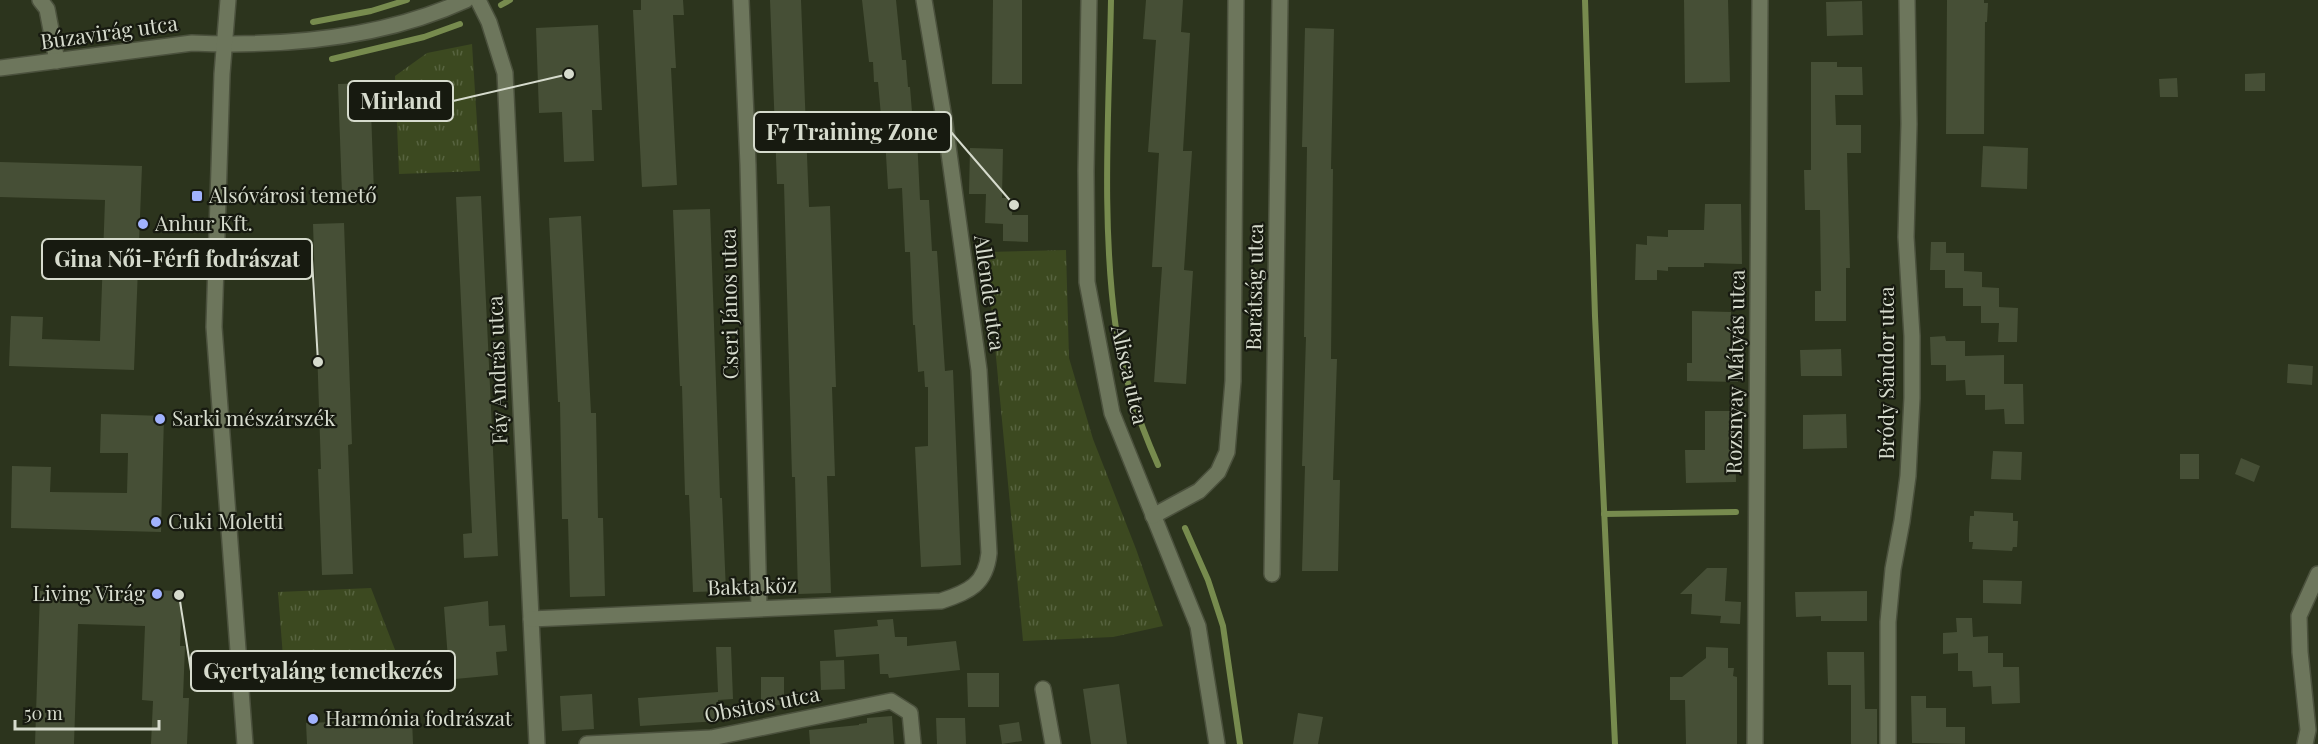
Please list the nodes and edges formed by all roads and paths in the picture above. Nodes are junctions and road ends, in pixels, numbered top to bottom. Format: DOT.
graph roads {
  1 [pos="40,0"];
  2 [pos="228,0"];
  3 [pos="466,0"];
  4 [pos="478,0"];
  5 [pos="741,0"];
  6 [pos="924,0"];
  7 [pos="1089,0"];
  8 [pos="1236,0"];
  9 [pos="1280,0"];
  10 [pos="1760,0"];
  11 [pos="1907,0"];
  12 [pos="224,44"];
  13 [pos="57,62"];
  14 [pos="0,68"];
  15 [pos="1153,516"];
  16 [pos="1272,574"];
  17 [pos="2318,574"];
  18 [pos="972,588"];
  19 [pos="759,607"];
  20 [pos="531,618"];
  21 [pos="1043,688"];
  22 [pos="245,744"];
  23 [pos="537,744"];
  24 [pos="586,744"];
  25 [pos="913,744"];
  26 [pos="1053,744"];
  27 [pos="1217,744"];
  28 [pos="1755,744"];
  29 [pos="1888,744"];
  30 [pos="2305,744"];
  1 -- 13 [label="street"];
  2 -- 12 [label="street"];
  3 -- 12 [label="street, Búzavirág utca"];
  4 -- 20 [label="street, Fáy András utca"];
  5 -- 19 [label="street, Cseri János utca"];
  6 -- 18 [label="street, Allende utca"];
  7 -- 15 [label="street, Alisca utca"];
  8 -- 15 [label="street, Barátság utca"];
  9 -- 16 [label="street, Barátság utca"];
  10 -- 28 [label="street, Rozsnyay Mátyás utca"];
  11 -- 29 [label="street, Bródy Sándor utca"];
  12 -- 13 [label="street, Búzavirág utca"];
  12 -- 22 [label="street"];
  13 -- 14 [label="street, Búzavirág utca"];
  15 -- 27 [label="street, Alisca utca"];
  17 -- 30 [label="street"];
  18 -- 19 [label="street, Bakta köz"];
  19 -- 20 [label="street, Bakta köz"];
  20 -- 23 [label="street, Fáy András utca"];
  21 -- 26 [label="street"];
  24 -- 25 [label="street, Obsitos utca"];
}
